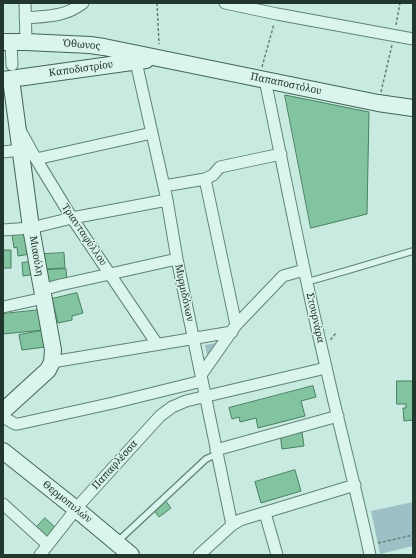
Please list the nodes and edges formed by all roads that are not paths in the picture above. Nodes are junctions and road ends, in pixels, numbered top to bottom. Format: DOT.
graph roads {
  1 [pos="25,3"];
  2 [pos="83,3"];
  3 [pos="225,3"];
  4 [pos="25,18"];
  5 [pos="413,39"];
  6 [pos="13,42"];
  7 [pos="104,47"];
  8 [pos="160,58"];
  9 [pos="136,62"];
  10 [pos="104,66"];
  11 [pos="9,75"];
  12 [pos="262,79"];
  13 [pos="413,108"];
  14 [pos="17,124"];
  15 [pos="152,133"];
  16 [pos="20,150"];
  17 [pos="3,152"];
  18 [pos="280,154"];
  19 [pos="36,159"];
  20 [pos="205,179"];
  21 [pos="164,186"];
  22 [pos="167,200"];
  23 [pos="72,218"];
  24 [pos="31,228"];
  25 [pos="3,230"];
  26 [pos="413,251"];
  27 [pos="177,259"];
  28 [pos="304,270"];
  29 [pos="110,274"];
  30 [pos="306,282"];
  31 [pos="43,294"];
  32 [pos="3,308"];
  33 [pos="234,329"];
  34 [pos="194,338"];
  35 [pos="157,344"];
  36 [pos="52,362"];
  37 [pos="326,368"];
  38 [pos="202,378"];
  39 [pos="206,397"];
  40 [pos="3,411"];
  41 [pos="338,416"];
  42 [pos="3,417"];
  43 [pos="3,451"];
  44 [pos="217,452"];
  45 [pos="355,485"];
  46 [pos="3,504"];
  47 [pos="76,509"];
  48 [pos="265,513"];
  49 [pos="232,525"];
  50 [pos="116,543"];
  51 [pos="46,551"];
  52 [pos="131,555"];
  53 [pos="199,555"];
  54 [pos="276,555"];
  55 [pos="370,555"];
  1 -- 4 [label="street"];
  2 -- 4 [label="street"];
  3 -- 5 [label="street"];
  4 -- 6 [label="street"];
  6 -- 7 [label="main road, Όθωνος"];
  6 -- 11 [label="street"];
  7 -- 8 [label="main road, Όθωνος"];
  7 -- 10 [label="main road"];
  8 -- 9 [label="main road, Καποδιστρίου"];
  8 -- 12 [label="main road, Παπαποστόλου"];
  9 -- 10 [label="main road, Καποδιστρίου"];
  9 -- 15 [label="street, Μυρμιδόνων"];
  10 -- 11 [label="main road, Καποδιστρίου"];
  11 -- 14 [label="main road, Μιαούλη"];
  12 -- 13 [label="main road, Παπαποστόλου"];
  12 -- 18 [label="street, Στουρνάρα"];
  14 -- 16 [label="main road, Μιαούλη"];
  14 -- 19 [label="street, Τριανταφύλλου"];
  15 -- 19 [label="street"];
  15 -- 21 [label="street, Μυρμιδόνων"];
  16 -- 17 [label="street"];
  16 -- 24 [label="main road, Μιαούλη"];
  18 -- 20 [label="street"];
  18 -- 28 [label="street, Στουρνάρα"];
  19 -- 23 [label="street, Τριανταφύλλου"];
  20 -- 21 [label="street"];
  20 -- 33 [label="street"];
  21 -- 22 [label="street, Μυρμιδόνων"];
  22 -- 23 [label="street"];
  22 -- 27 [label="street, Μυρμιδόνων"];
  23 -- 24 [label="street"];
  23 -- 29 [label="street, Τριανταφύλλου"];
  24 -- 25 [label="street"];
  24 -- 31 [label="main road, Μιαούλη"];
  26 -- 30 [label="lane"];
  27 -- 29 [label="street"];
  27 -- 34 [label="street, Μυρμιδόνων"];
  28 -- 30 [label="street, Στουρνάρα"];
  28 -- 33 [label="street"];
  29 -- 31 [label="street"];
  29 -- 35 [label="street, Τριανταφύλλου"];
  30 -- 37 [label="street, Στουρνάρα"];
  31 -- 32 [label="street"];
  31 -- 36 [label="main road, Μιαούλη"];
  33 -- 34 [label="street"];
  33 -- 38 [label="street"];
  34 -- 35 [label="street"];
  34 -- 38 [label="street, Μυρμιδόνων"];
  35 -- 36 [label="street"];
  36 -- 40 [label="main road"];
  37 -- 39 [label="street, Παπαφλέσσα"];
  37 -- 41 [label="street, Στουρνάρα"];
  38 -- 39 [label="street, Μυρμιδόνων"];
  38 -- 42 [label="street"];
  39 -- 44 [label="street, Μυρμιδόνων"];
  39 -- 47 [label="street, Παπαφλέσσα"];
  41 -- 44 [label="street"];
  41 -- 45 [label="street, Στουρνάρα"];
  43 -- 47 [label="main road, Θερμοπυλών"];
  44 -- 49 [label="street, Μυρμιδόνων"];
  44 -- 50 [label="lane"];
  45 -- 48 [label="street"];
  45 -- 55 [label="street, Στουρνάρα"];
  46 -- 51 [label="street"];
  47 -- 50 [label="main road, Θερμοπυλών"];
  47 -- 51 [label="street, Παπαφλέσσα"];
  48 -- 49 [label="street"];
  48 -- 54 [label="street"];
  49 -- 53 [label="street"];
  50 -- 52 [label="main road, Θερμοπυλών"];
}
